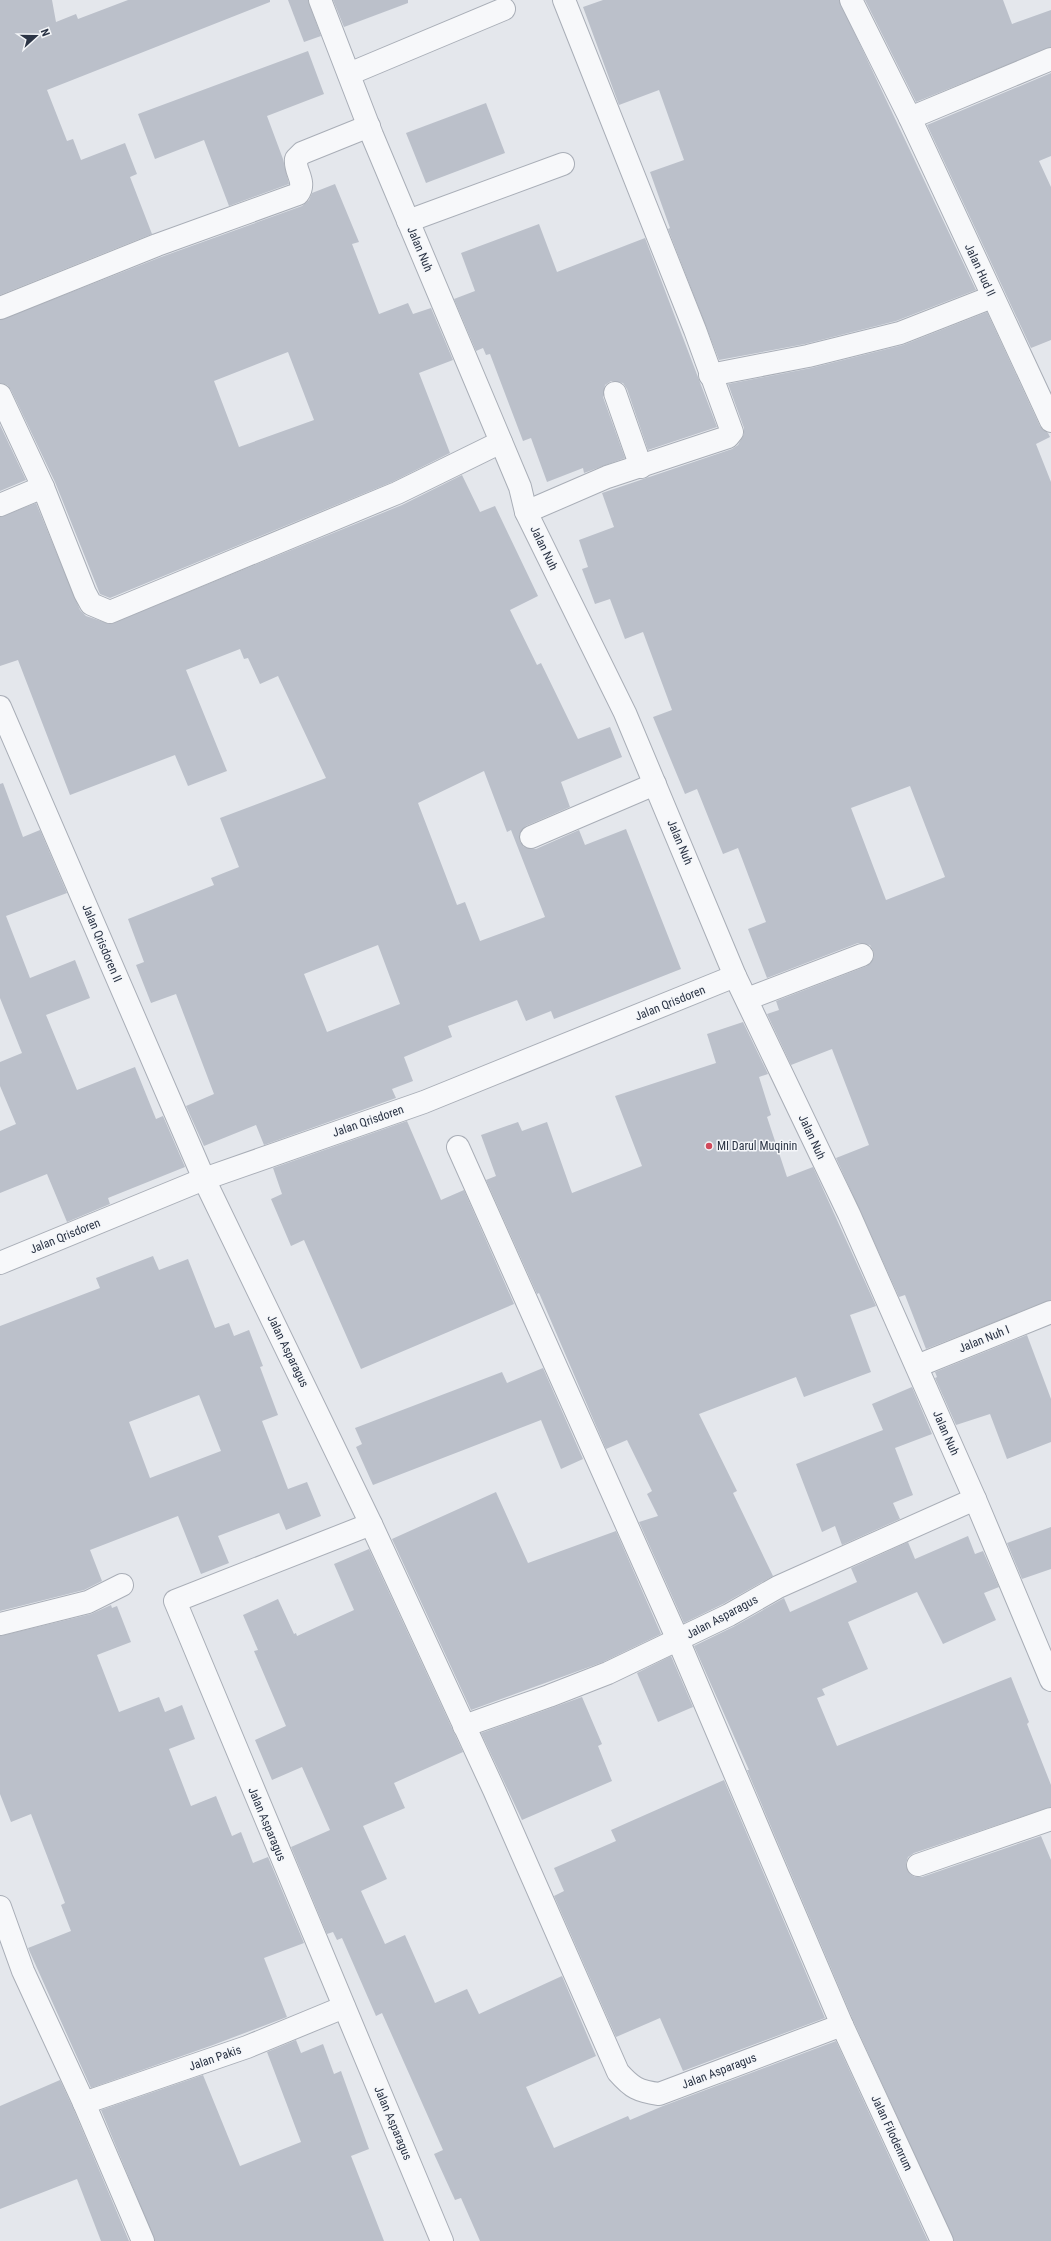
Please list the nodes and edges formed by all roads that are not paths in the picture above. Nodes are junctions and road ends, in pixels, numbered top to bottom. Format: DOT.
graph roads {
  1 [pos="320,0"];
  2 [pos="564,0"];
  3 [pos="851,0"];
  4 [pos="504,10"];
  5 [pos="1051,59"];
  6 [pos="349,74"];
  7 [pos="910,118"];
  8 [pos="369,126"];
  9 [pos="562,164"];
  10 [pos="408,221"];
  11 [pos="992,297"];
  12 [pos="0,308"];
  13 [pos="710,375"];
  14 [pos="615,394"];
  15 [pos="0,395"];
  16 [pos="1051,421"];
  17 [pos="501,442"];
  18 [pos="641,467"];
  19 [pos="42,488"];
  20 [pos="0,505"];
  21 [pos="526,512"];
  22 [pos="0,707"];
  23 [pos="655,784"];
  24 [pos="531,837"];
  25 [pos="862,955"];
  26 [pos="734,976"];
  27 [pos="747,999"];
  28 [pos="458,1147"];
  29 [pos="204,1179"];
  30 [pos="0,1263"];
  31 [pos="1051,1312"];
  32 [pos="917,1366"];
  33 [pos="975,1499"];
  34 [pos="371,1524"];
  35 [pos="122,1585"];
  36 [pos="0,1624"];
  37 [pos="678,1640"];
  38 [pos="1050,1675"];
  39 [pos="464,1726"];
  40 [pos="1051,1820"];
  41 [pos="918,1865"];
  42 [pos="0,1907"];
  43 [pos="344,2007"];
  44 [pos="842,2025"];
  45 [pos="84,2103"];
  46 [pos="143,2241"];
  47 [pos="442,2241"];
  48 [pos="942,2241"];
  1 -- 6 [label="street, Jalan Nuh"];
  2 -- 13 [label="street"];
  3 -- 7 [label="street, Jalan Hud II"];
  4 -- 6 [label="street"];
  5 -- 7 [label="street"];
  6 -- 8 [label="street, Jalan Nuh"];
  7 -- 11 [label="street, Jalan Hud II"];
  8 -- 10 [label="street, Jalan Nuh"];
  8 -- 12 [label="street"];
  9 -- 10 [label="street"];
  10 -- 17 [label="street, Jalan Nuh"];
  11 -- 13 [label="street"];
  11 -- 16 [label="street, Jalan Hud II"];
  13 -- 18 [label="street"];
  14 -- 18 [label="street"];
  15 -- 19 [label="street"];
  17 -- 19 [label="street"];
  17 -- 21 [label="street, Jalan Nuh"];
  18 -- 21 [label="street"];
  19 -- 20 [label="street"];
  21 -- 23 [label="street, Jalan Nuh"];
  22 -- 29 [label="street, Jalan Qrisdoren II"];
  23 -- 24 [label="street"];
  23 -- 26 [label="street, Jalan Nuh"];
  25 -- 27 [label="street"];
  26 -- 27 [label="street, Jalan Nuh"];
  26 -- 29 [label="street, Jalan Qrisdoren"];
  27 -- 32 [label="street, Jalan Nuh"];
  28 -- 37 [label="street, Jalan Filodenrum"];
  29 -- 30 [label="street, Jalan Qrisdoren"];
  29 -- 34 [label="street, Jalan Asparagus"];
  31 -- 32 [label="street, Jalan Nuh I"];
  32 -- 33 [label="street, Jalan Nuh"];
  33 -- 37 [label="street, Jalan Asparagus"];
  33 -- 38 [label="street, Jalan Nuh"];
  34 -- 39 [label="street, Jalan Asparagus"];
  34 -- 43 [label="street, Jalan Asparagus"];
  35 -- 36 [label="street"];
  37 -- 39 [label="street, Jalan Asparagus"];
  37 -- 44 [label="street, Jalan Filodenrum"];
  39 -- 44 [label="street, Jalan Asparagus"];
  40 -- 41 [label="street"];
  42 -- 45 [label="street"];
  43 -- 45 [label="street, Jalan Pakis"];
  43 -- 47 [label="street, Jalan Asparagus"];
  44 -- 48 [label="street, Jalan Filodenrum"];
  45 -- 46 [label="street"];
}
